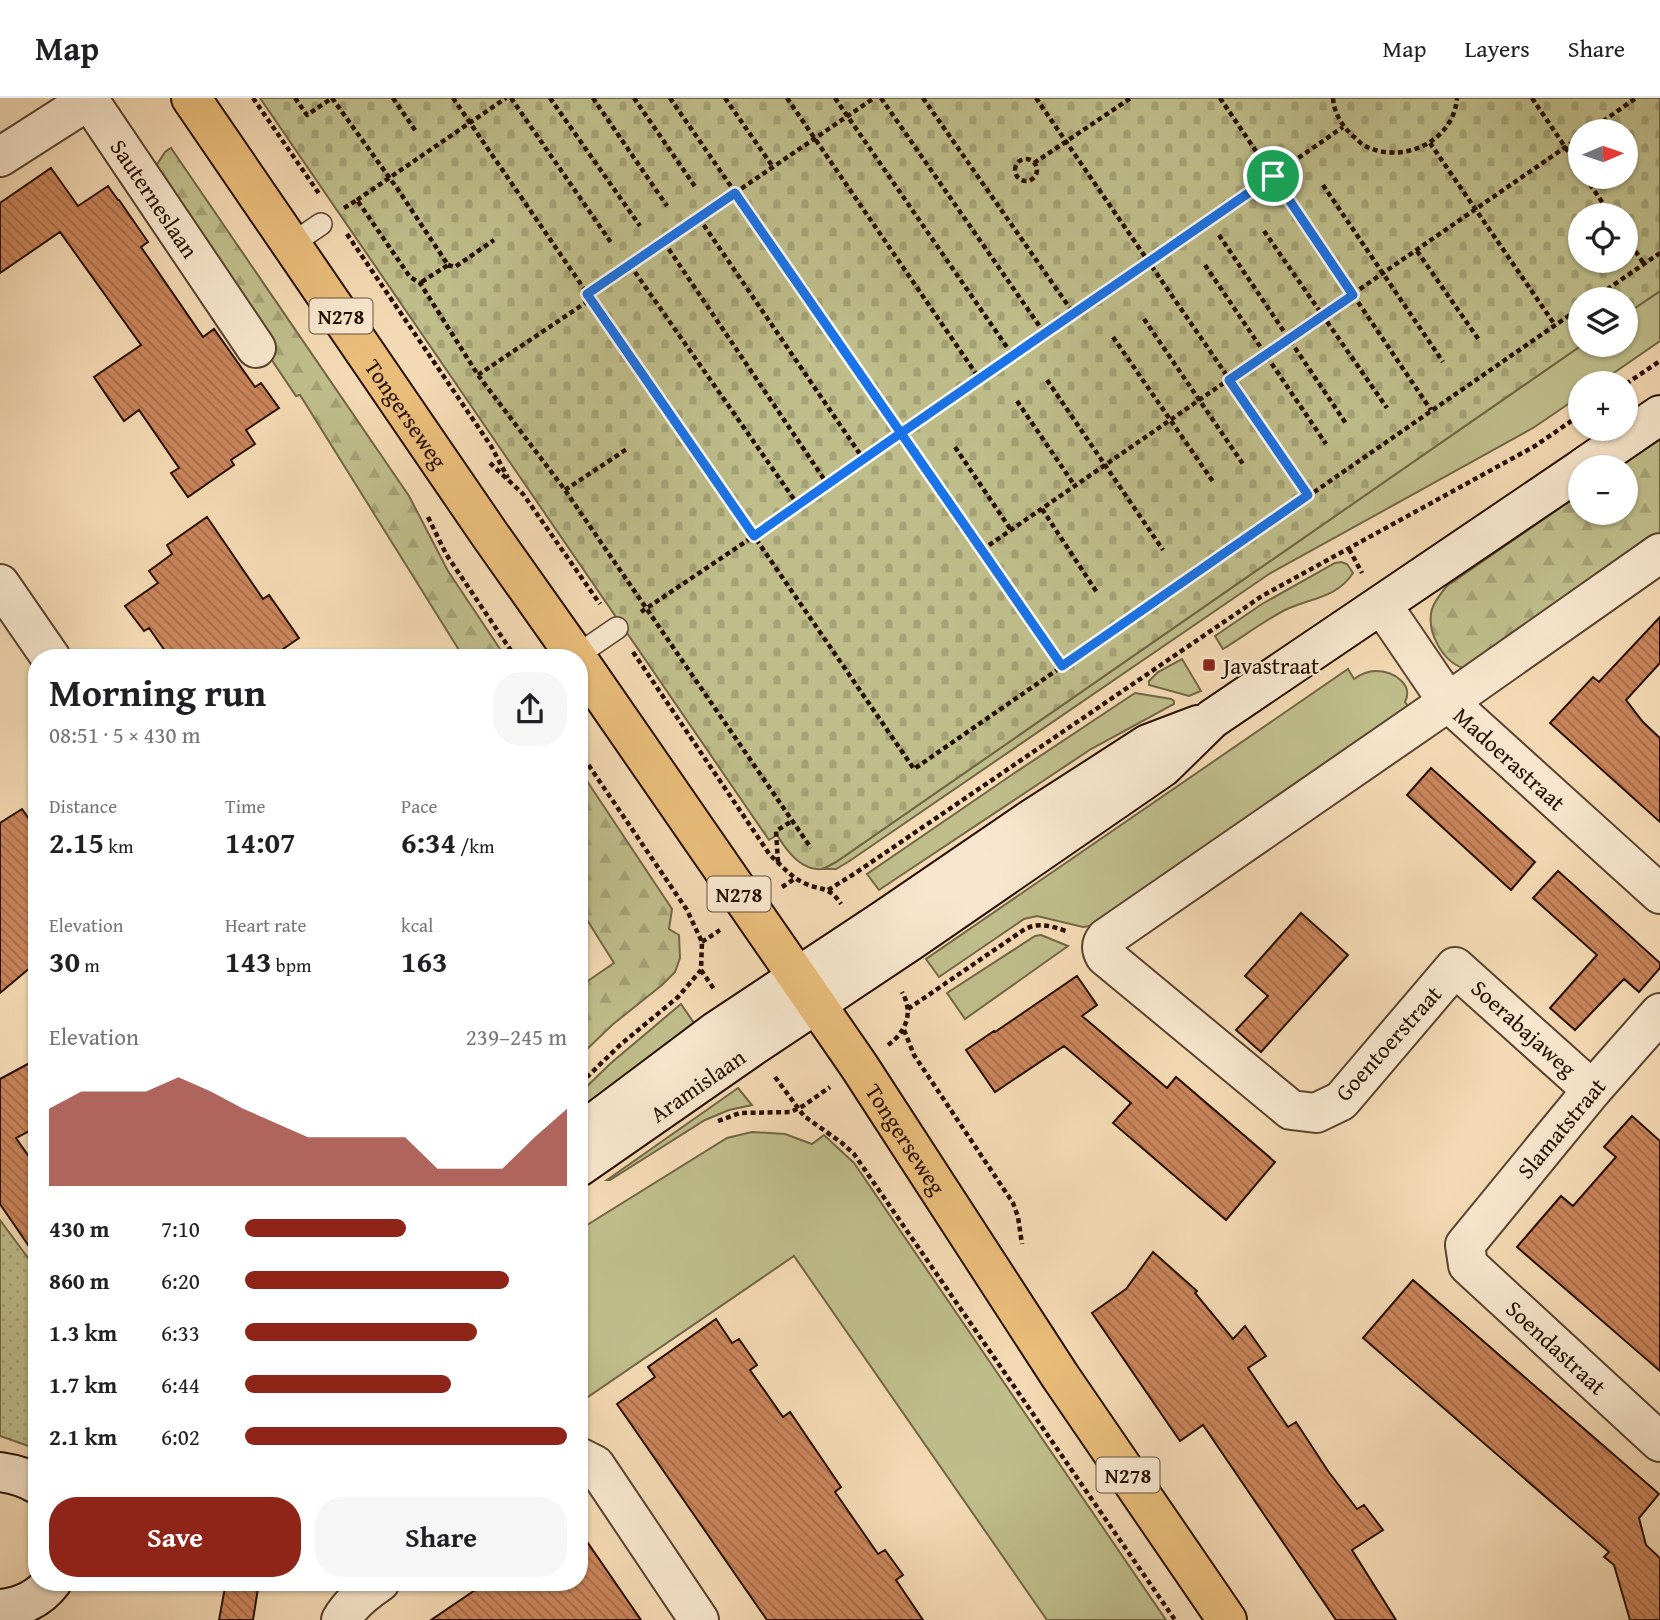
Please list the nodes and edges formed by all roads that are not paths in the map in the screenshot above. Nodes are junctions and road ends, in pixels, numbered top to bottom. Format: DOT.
graph roads {
  1 [pos="191,98"];
  2 [pos="0,157"];
  3 [pos="256,348"];
  4 [pos="1660,415"];
  5 [pos="1601,455"];
  6 [pos="1568,476"];
  7 [pos="1660,553"];
  8 [pos="0,583"];
  9 [pos="1373,591"];
  10 [pos="617,628"];
  11 [pos="45,649"];
  12 [pos="571,649"];
  13 [pos="588,650"];
  14 [pos="588,674"];
  15 [pos="1448,702"];
  16 [pos="1660,894"];
  17 [pos="1455,967"];
  18 [pos="806,991"];
  19 [pos="1660,1013"];
  20 [pos="1592,1090"];
  21 [pos="588,1127"];
  22 [pos="588,1161"];
  23 [pos="1465,1245"];
  24 [pos="1660,1442"];
  25 [pos="588,1462"];
  26 [pos="0,1472"];
  27 [pos="28,1479"];
  28 [pos="367,1591"];
  29 [pos="341,1620"];
  30 [pos="699,1620"];
  31 [pos="1227,1620"];
  1 -- 12 [label="main road, Tongerseweg / N278"];
  2 -- 3 [label="street, Sauterneslaan"];
  4 -- 5 [label="street"];
  6 -- 9 [label="street"];
  7 -- 15 [label="street"];
  8 -- 11 [label="street"];
  9 -- 15 [label="street, Madoerastraat"];
  9 -- 18 [label="street"];
  10 -- 13 [label="lane"];
  14 -- 18 [label="main road, Tongerseweg / N278"];
  15 -- 16 [label="street, Madoerastraat"];
  15 -- 17 [label="street, Goentoerstraat"];
  17 -- 20 [label="street, Soerabajaweg"];
  18 -- 21 [label="street, Aramislaan"];
  18 -- 22 [label="street, Aramislaan"];
  18 -- 31 [label="main road, Tongerseweg / N278"];
  19 -- 20 [label="street, Slamatstraat"];
  20 -- 23 [label="street, Slamatstraat"];
  23 -- 24 [label="street, Soendastraat"];
  25 -- 30 [label="street"];
  26 -- 27 [label="street"];
  28 -- 29 [label="street"];
}
